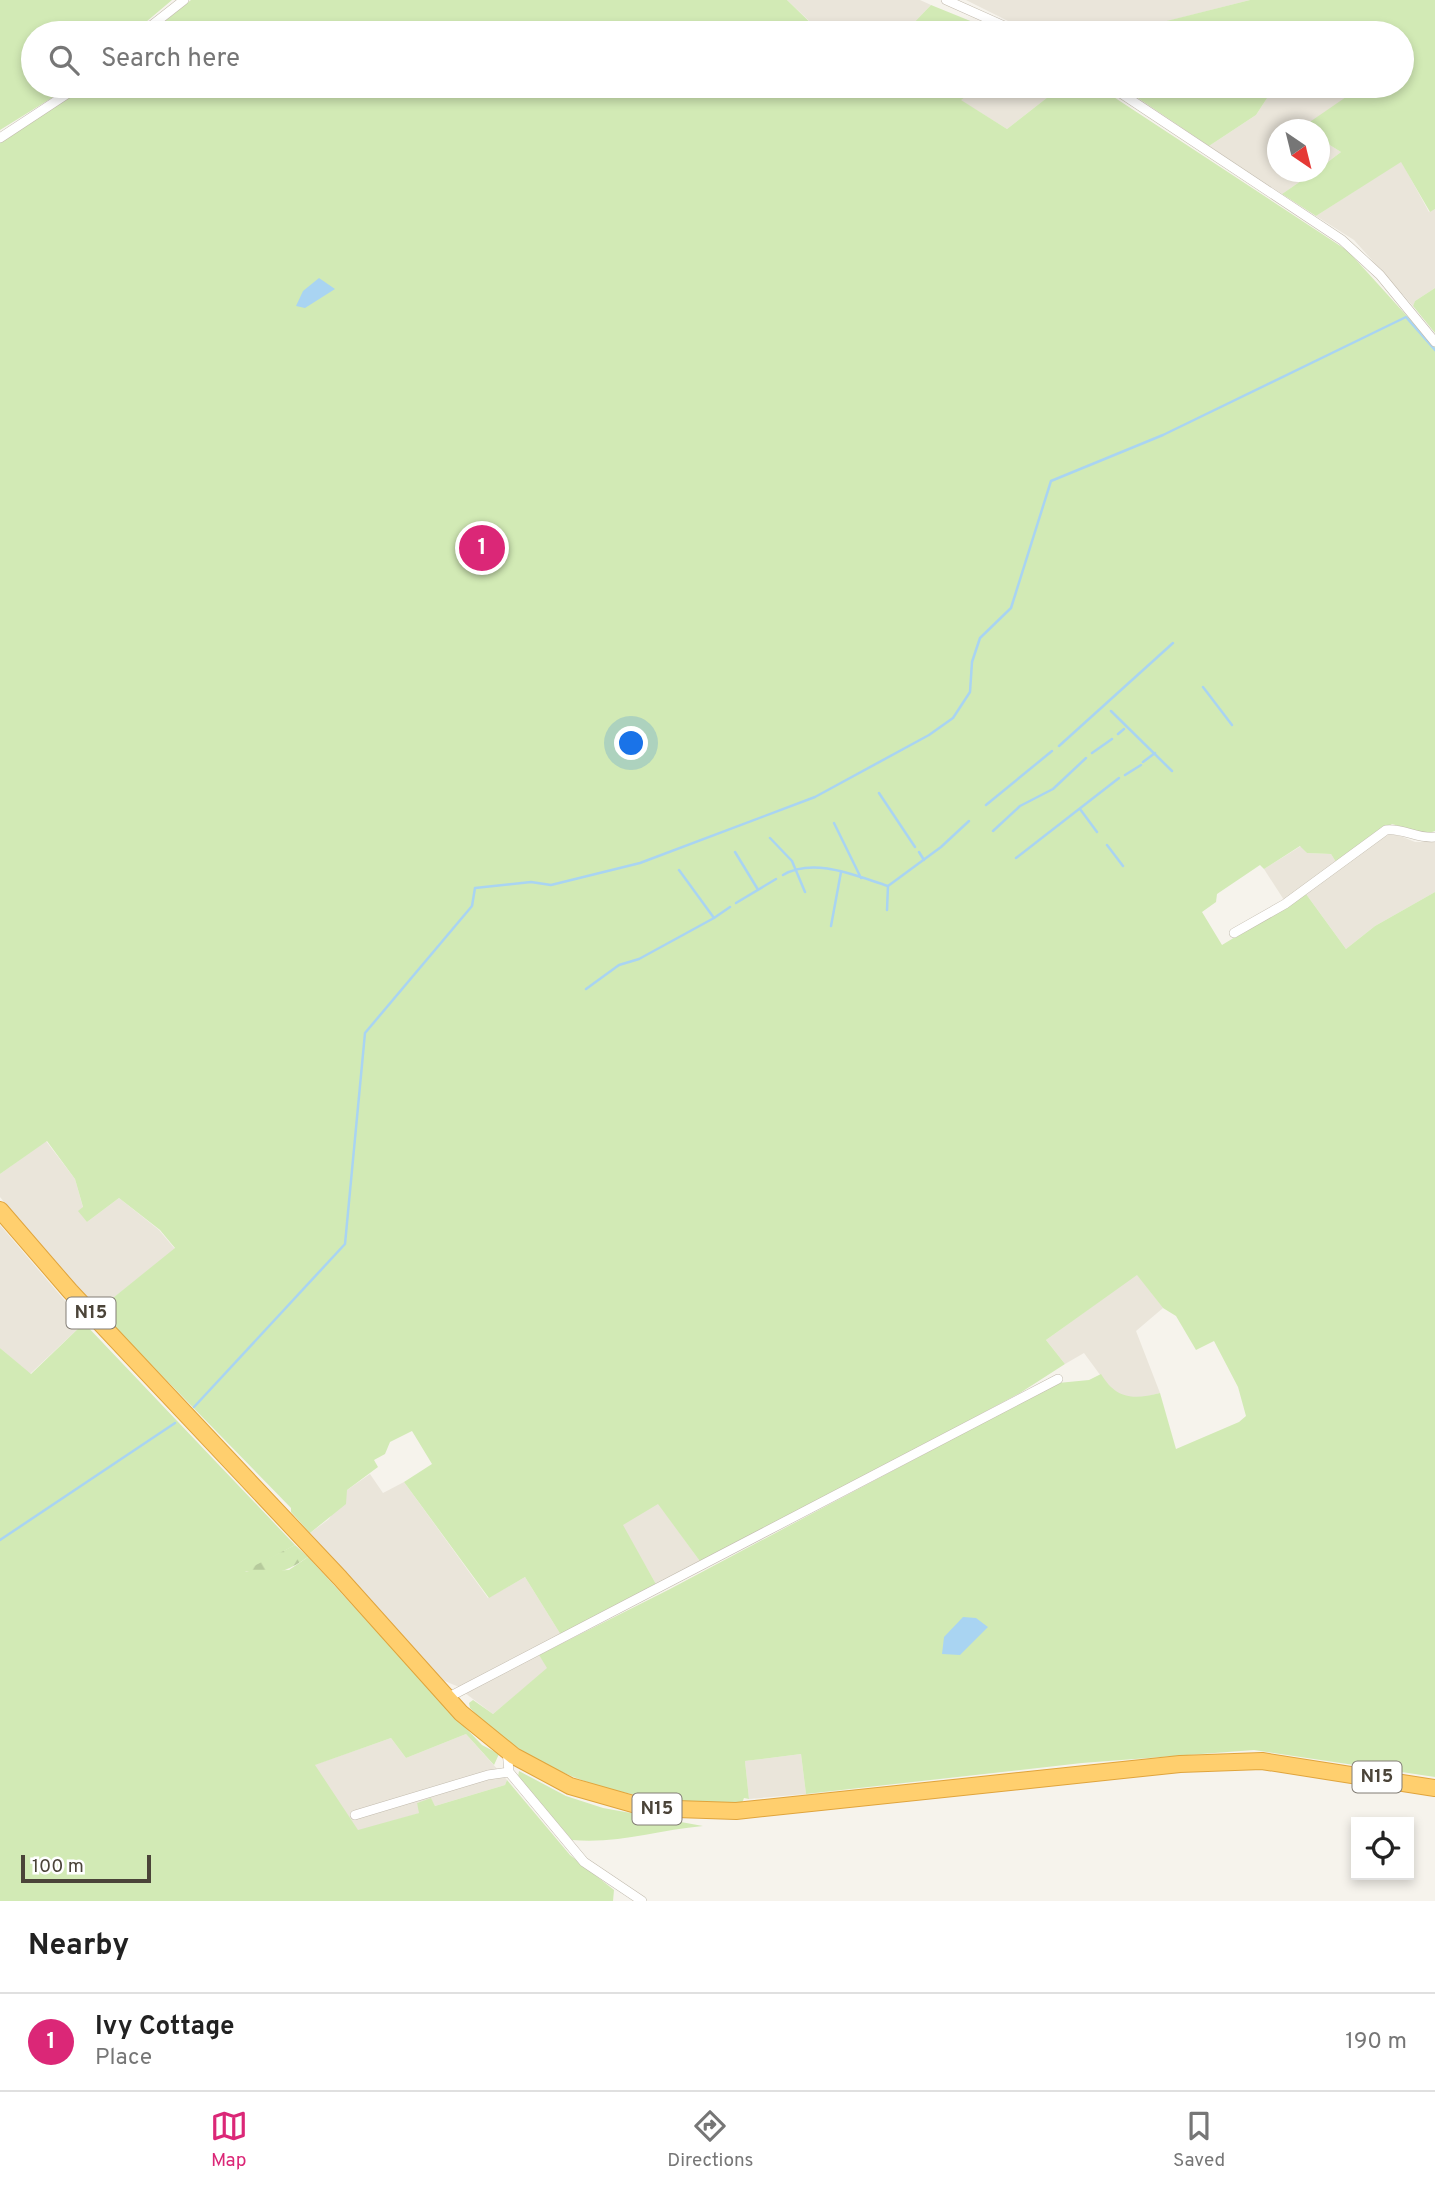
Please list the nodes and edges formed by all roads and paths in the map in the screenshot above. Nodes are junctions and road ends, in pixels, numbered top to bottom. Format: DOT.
graph roads {
  1 [pos="184,0"];
  2 [pos="946,0"];
  3 [pos="157,21"];
  4 [pos="993,21"];
  5 [pos="61,98"];
  6 [pos="1128,98"];
  7 [pos="0,138"];
  8 [pos="1435,342"];
  9 [pos="1435,837"];
  10 [pos="1234,933"];
  11 [pos="0,1210"];
  12 [pos="1058,1379"];
  13 [pos="447,1698"];
  14 [pos="507,1750"];
  15 [pos="509,1772"];
  16 [pos="1435,1788"];
  17 [pos="355,1815"];
  18 [pos="642,1901"];
  1 -- 3 [label="street"];
  2 -- 4 [label="street"];
  5 -- 7 [label="street"];
  6 -- 8 [label="street"];
  9 -- 10 [label="street"];
  11 -- 13 [label="highway, N15"];
  12 -- 13 [label="street"];
  13 -- 14 [label="highway, N15"];
  14 -- 15 [label="street"];
  14 -- 16 [label="highway, N15"];
  15 -- 17 [label="street"];
  15 -- 18 [label="street"];
}
